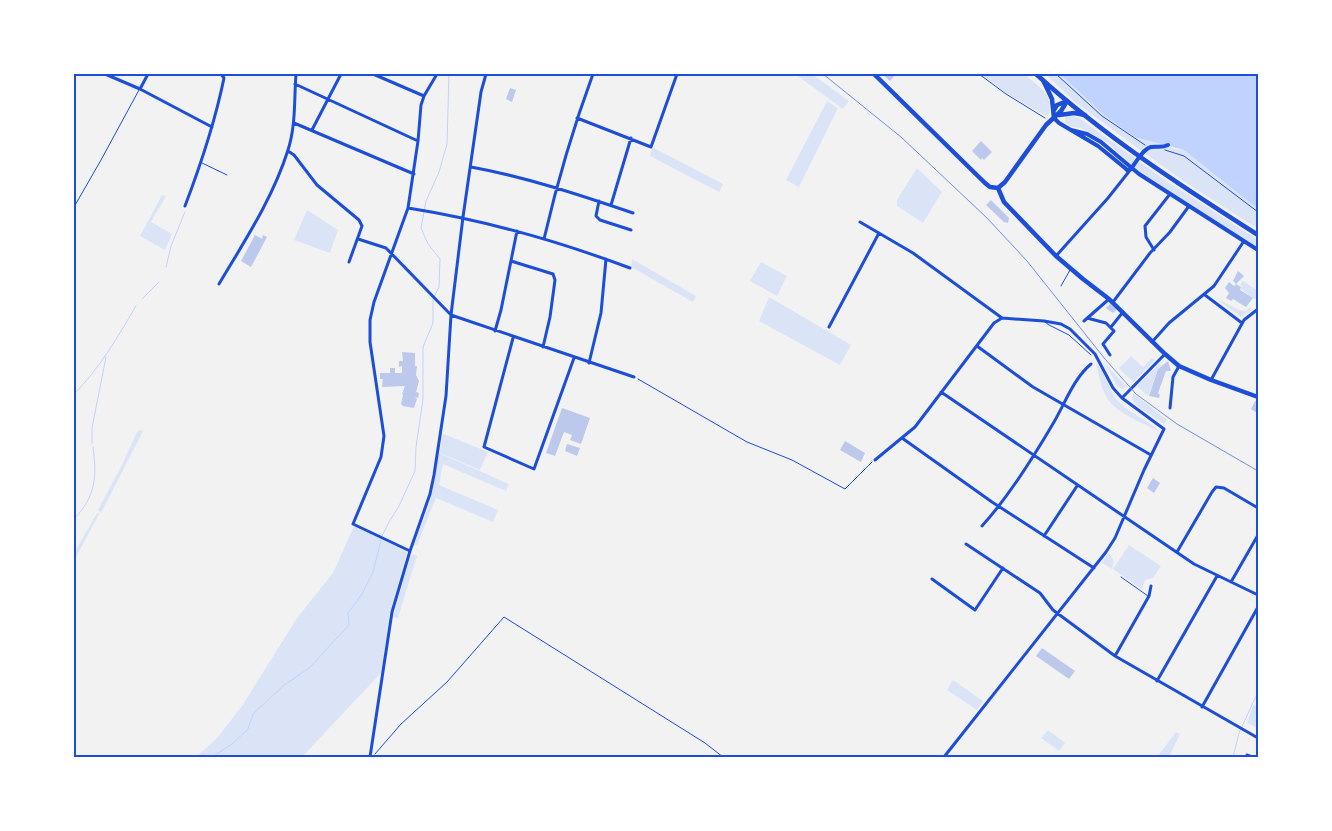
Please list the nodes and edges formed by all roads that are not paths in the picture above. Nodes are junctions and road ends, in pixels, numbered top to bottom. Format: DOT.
graph roads {
  1 [pos="105,74"];
  2 [pos="148,74"];
  3 [pos="221,74"];
  4 [pos="296,74"];
  5 [pos="341,74"];
  6 [pos="373,74"];
  7 [pos="437,74"];
  8 [pos="486,74"];
  9 [pos="593,74"];
  10 [pos="677,74"];
  11 [pos="874,74"];
  12 [pos="1036,74"];
  13 [pos="1042,79"];
  14 [pos="295,84"];
  15 [pos="140,90"];
  16 [pos="424,96"];
  17 [pos="328,99"];
  18 [pos="1067,100"];
  19 [pos="1054,110"];
  20 [pos="1085,115"];
  21 [pos="577,118"];
  22 [pos="1054,118"];
  23 [pos="294,123"];
  24 [pos="212,127"];
  25 [pos="312,130"];
  26 [pos="631,138"];
  27 [pos="418,141"];
  28 [pos="1168,145"];
  29 [pos="288,150"];
  30 [pos="202,163"];
  31 [pos="471,167"];
  32 [pos="1131,168"];
  33 [pos="414,174"];
  34 [pos="227,175"];
  35 [pos="556,188"];
  36 [pos="998,188"];
  37 [pos="1170,194"];
  38 [pos="599,201"];
  39 [pos="185,206"];
  40 [pos="611,206"];
  41 [pos="1189,206"];
  42 [pos="74,207"];
  43 [pos="408,208"];
  44 [pos="633,213"];
  45 [pos="463,217"];
  46 [pos="860,222"];
  47 [pos="631,230"];
  48 [pos="517,231"];
  49 [pos="880,233"];
  50 [pos="1258,234"];
  51 [pos="358,239"];
  52 [pos="544,239"];
  53 [pos="1244,241"];
  54 [pos="1154,250"];
  55 [pos="1258,250"];
  56 [pos="391,252"];
  57 [pos="1056,256"];
  58 [pos="606,259"];
  59 [pos="511,261"];
  60 [pos="348,262"];
  61 [pos="630,268"];
  62 [pos="1070,270"];
  63 [pos="219,284"];
  64 [pos="1061,286"];
  65 [pos="1205,294"];
  66 [pos="1111,300"];
  67 [pos="1258,309"];
  68 [pos="1123,312"];
  69 [pos="451,315"];
  70 [pos="1002,318"];
  71 [pos="1087,318"];
  72 [pos="1044,321"];
  73 [pos="1084,321"];
  74 [pos="1242,323"];
  75 [pos="828,327"];
  76 [pos="1111,327"];
  77 [pos="495,331"];
  78 [pos="513,337"];
  79 [pos="1152,342"];
  80 [pos="977,346"];
  81 [pos="543,347"];
  82 [pos="1165,354"];
  83 [pos="1091,355"];
  84 [pos="1110,355"];
  85 [pos="574,358"];
  86 [pos="589,363"];
  87 [pos="1091,364"];
  88 [pos="1179,366"];
  89 [pos="634,377"];
  90 [pos="1211,380"];
  91 [pos="941,392"];
  92 [pos="1258,397"];
  93 [pos="1122,398"];
  94 [pos="1063,406"];
  95 [pos="1170,408"];
  96 [pos="902,438"];
  97 [pos="1151,455"];
  98 [pos="1033,456"];
  99 [pos="875,460"];
  100 [pos="1077,486"];
  101 [pos="1000,507"];
  102 [pos="1258,508"];
  103 [pos="1124,517"];
  104 [pos="982,526"];
  105 [pos="1258,535"];
  106 [pos="1044,536"];
  107 [pos="966,544"];
  108 [pos="410,551"];
  109 [pos="1177,552"];
  110 [pos="1003,568"];
  111 [pos="1094,568"];
  112 [pos="1217,576"];
  113 [pos="1121,577"];
  114 [pos="932,579"];
  115 [pos="1231,583"];
  116 [pos="1151,586"];
  117 [pos="1258,595"];
  118 [pos="1149,596"];
  119 [pos="1258,608"];
  120 [pos="1057,613"];
  121 [pos="1115,656"];
  122 [pos="1157,681"];
  123 [pos="1202,707"];
  124 [pos="1258,738"];
  125 [pos="1247,755"];
  126 [pos="370,757"];
  127 [pos="944,757"];
  128 [pos="1252,757"];
  1 -- 15 [label="street"];
  2 -- 15 [label="street"];
  3 -- 24 [label="street"];
  4 -- 14 [label="street"];
  5 -- 17 [label="street"];
  6 -- 16 [label="street"];
  7 -- 16 [label="street"];
  8 -- 31 [label="street"];
  9 -- 21 [label="street"];
  10 -- 26 [label="street"];
  11 -- 36 [label="main road"];
  12 -- 13 [label="main road"];
  13 -- 18 [label="main road"];
  13 -- 19 [label="main road"];
  14 -- 17 [label="street"];
  14 -- 23 [label="street"];
  15 -- 24 [label="street"];
  15 -- 42 [label="lane"];
  16 -- 27 [label="street"];
  17 -- 25 [label="street"];
  17 -- 27 [label="street"];
  18 -- 19 [label="main road"];
  18 -- 20 [label="main road"];
  18 -- 22 [label="main road"];
  19 -- 22 [label="main road"];
  20 -- 22 [label="main road"];
  20 -- 50 [label="main road"];
  21 -- 26 [label="street"];
  21 -- 35 [label="street"];
  22 -- 32 [label="street"];
  22 -- 36 [label="main road"];
  23 -- 25 [label="street"];
  23 -- 29 [label="street"];
  24 -- 30 [label="street"];
  25 -- 33 [label="street"];
  26 -- 40 [label="street"];
  27 -- 33 [label="street"];
  28 -- 32 [label="street"];
  29 -- 51 [label="street"];
  29 -- 63 [label="street"];
  30 -- 34 [label="lane"];
  30 -- 39 [label="street"];
  31 -- 35 [label="street"];
  31 -- 45 [label="street"];
  32 -- 37 [label="street"];
  32 -- 57 [label="street"];
  33 -- 43 [label="street"];
  35 -- 38 [label="street"];
  35 -- 52 [label="street"];
  36 -- 57 [label="main road"];
  37 -- 41 [label="street"];
  37 -- 54 [label="street"];
  38 -- 40 [label="street"];
  38 -- 47 [label="street"];
  40 -- 44 [label="street"];
  41 -- 53 [label="street"];
  41 -- 54 [label="street"];
  43 -- 45 [label="street"];
  43 -- 56 [label="street"];
  45 -- 48 [label="street"];
  45 -- 69 [label="street"];
  46 -- 49 [label="street"];
  48 -- 52 [label="street"];
  48 -- 59 [label="street"];
  49 -- 70 [label="street"];
  49 -- 75 [label="street"];
  51 -- 56 [label="street"];
  51 -- 60 [label="street"];
  52 -- 58 [label="street"];
  53 -- 55 [label="street"];
  53 -- 65 [label="street"];
  54 -- 66 [label="street"];
  56 -- 69 [label="street"];
  56 -- 108 [label="street"];
  57 -- 62 [label="main road"];
  58 -- 61 [label="street"];
  58 -- 86 [label="street"];
  59 -- 77 [label="street"];
  59 -- 81 [label="street"];
  62 -- 64 [label="lane"];
  62 -- 66 [label="main road"];
  65 -- 74 [label="street"];
  65 -- 79 [label="street"];
  66 -- 68 [label="main road"];
  66 -- 71 [label="street"];
  67 -- 74 [label="street"];
  68 -- 76 [label="street"];
  68 -- 79 [label="main road"];
  69 -- 77 [label="street"];
  69 -- 108 [label="street"];
  70 -- 72 [label="street"];
  70 -- 80 [label="street"];
  71 -- 73 [label="street"];
  71 -- 76 [label="street"];
  72 -- 83 [label="lane"];
  72 -- 93 [label="street"];
  74 -- 90 [label="street"];
  76 -- 84 [label="street"];
  77 -- 78 [label="street"];
  78 -- 81 [label="street"];
  78 -- 85 [label="street"];
  79 -- 82 [label="main road"];
  80 -- 91 [label="street"];
  80 -- 94 [label="street"];
  81 -- 85 [label="street"];
  82 -- 88 [label="main road"];
  82 -- 93 [label="street"];
  85 -- 86 [label="street"];
  86 -- 89 [label="street"];
  87 -- 94 [label="street"];
  88 -- 90 [label="main road"];
  88 -- 95 [label="street"];
  90 -- 92 [label="main road"];
  91 -- 96 [label="street"];
  91 -- 98 [label="street"];
  93 -- 97 [label="street"];
  94 -- 97 [label="street"];
  94 -- 98 [label="street"];
  96 -- 99 [label="street"];
  96 -- 101 [label="street"];
  97 -- 103 [label="street"];
  98 -- 100 [label="street"];
  98 -- 101 [label="street"];
  100 -- 103 [label="street"];
  100 -- 106 [label="street"];
  101 -- 104 [label="street"];
  101 -- 106 [label="street"];
  102 -- 109 [label="street"];
  103 -- 109 [label="street"];
  103 -- 111 [label="street"];
  105 -- 115 [label="street"];
  106 -- 111 [label="street"];
  107 -- 110 [label="street"];
  108 -- 126 [label="street"];
  109 -- 112 [label="street"];
  110 -- 114 [label="street"];
  110 -- 120 [label="street"];
  111 -- 120 [label="street"];
  112 -- 115 [label="street"];
  112 -- 122 [label="street"];
  113 -- 118 [label="lane"];
  115 -- 117 [label="street"];
  116 -- 118 [label="street"];
  118 -- 121 [label="street"];
  119 -- 123 [label="street"];
  120 -- 121 [label="street"];
  120 -- 127 [label="street"];
  121 -- 122 [label="street"];
  122 -- 123 [label="street"];
  123 -- 124 [label="street"];
  125 -- 128 [label="street"];
}
